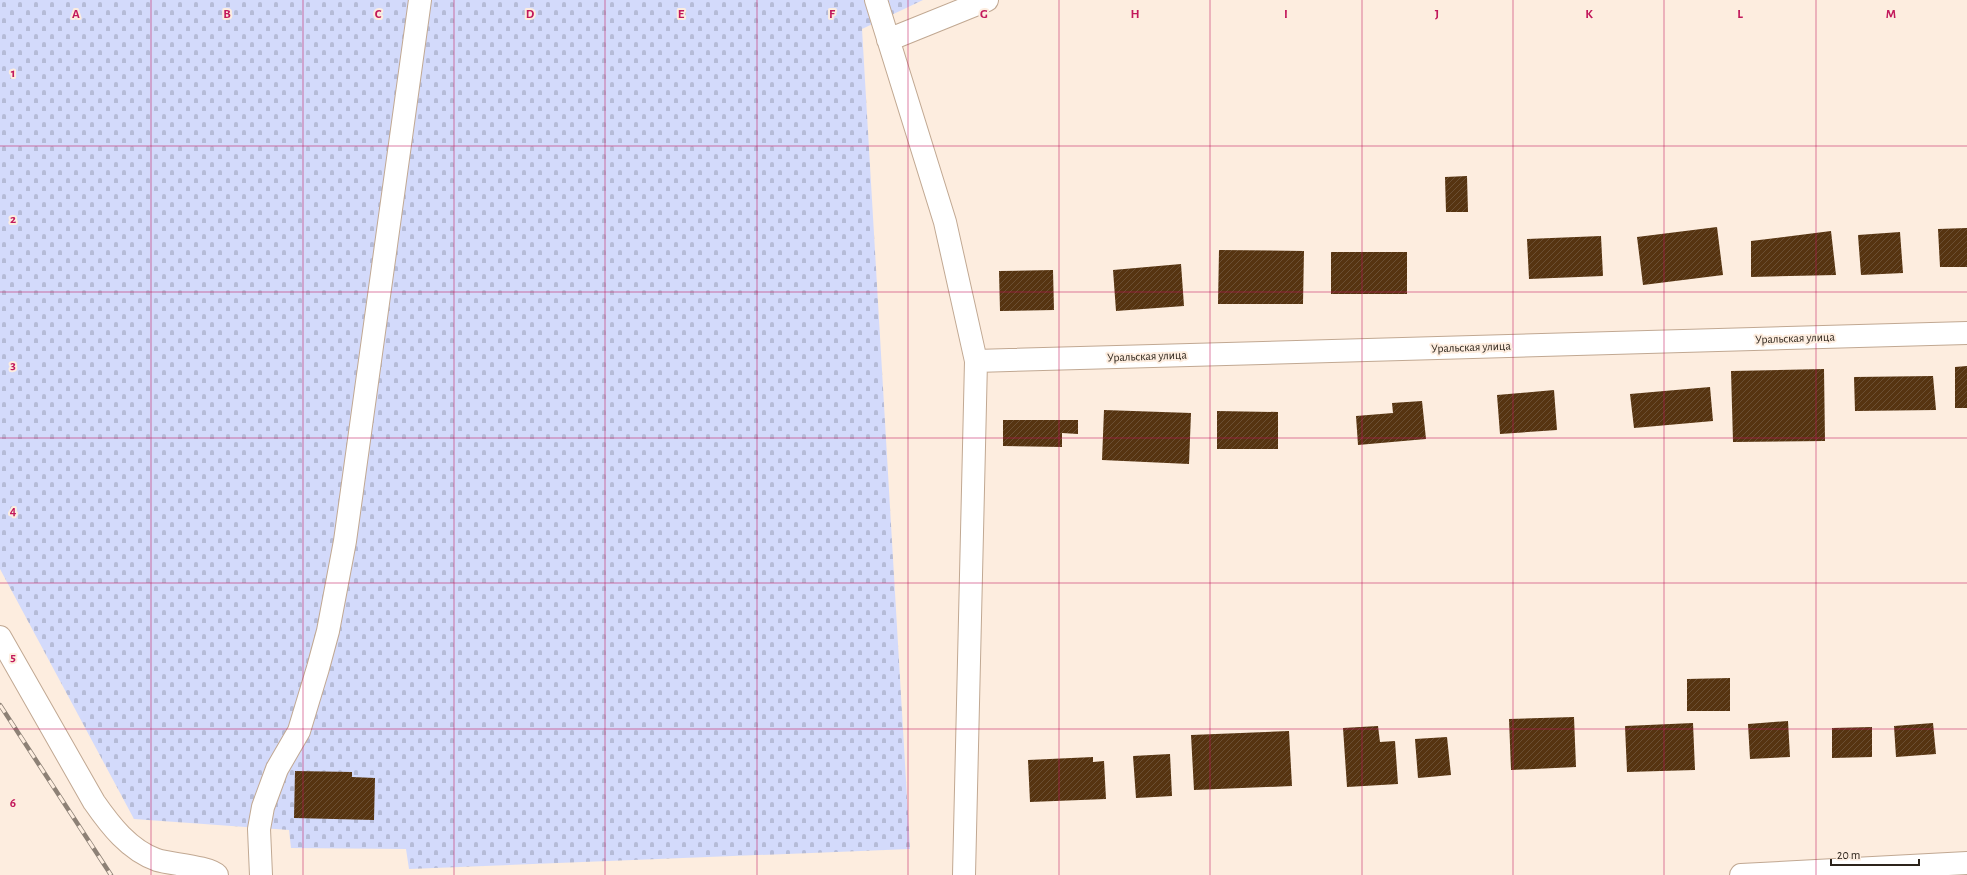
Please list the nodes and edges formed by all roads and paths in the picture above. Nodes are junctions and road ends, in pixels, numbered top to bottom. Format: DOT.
graph roads {
  1 [pos="420,0"];
  2 [pos="876,0"];
  3 [pos="987,0"];
  4 [pos="888,40"];
  5 [pos="1967,333"];
  6 [pos="976,361"];
  7 [pos="0,637"];
  8 [pos="1967,863"];
  9 [pos="217,875"];
  10 [pos="261,875"];
  11 [pos="964,875"];
  12 [pos="1741,875"];
  1 -- 10 [label="street"];
  2 -- 4 [label="street"];
  3 -- 4 [label="street"];
  4 -- 6 [label="street"];
  5 -- 6 [label="street, Уральская улица"];
  6 -- 11 [label="street"];
  7 -- 9 [label="street"];
  8 -- 12 [label="street"];
}
